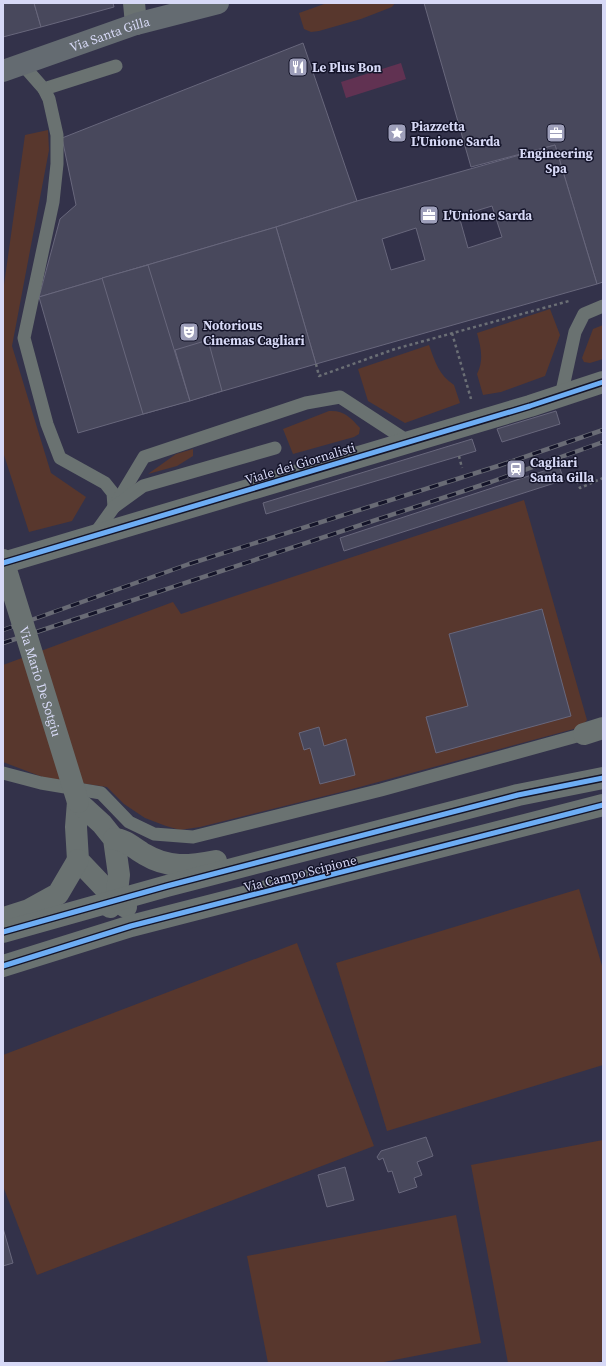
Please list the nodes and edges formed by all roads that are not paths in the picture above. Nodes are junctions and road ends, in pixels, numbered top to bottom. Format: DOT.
graph roads {
  1 [pos="218,3"];
  2 [pos="135,14"];
  3 [pos="116,66"];
  4 [pos="13,67"];
  5 [pos="44,89"];
  6 [pos="603,306"];
  7 [pos="603,382"];
  8 [pos="561,396"];
  9 [pos="409,442"];
  10 [pos="275,448"];
  11 [pos="114,506"];
  12 [pos="93,537"];
  13 [pos="3,560"];
  14 [pos="3,563"];
  15 [pos="594,731"];
  16 [pos="3,773"];
  17 [pos="603,778"];
  18 [pos="78,802"];
  19 [pos="603,805"];
  20 [pos="114,838"];
  21 [pos="78,860"];
  22 [pos="249,864"];
  23 [pos="275,890"];
  24 [pos="116,900"];
  25 [pos="3,918"];
  26 [pos="3,932"];
  27 [pos="3,954"];
  28 [pos="3,966"];
  1 -- 2 [label="street, Via Santa Gilla"];
  2 -- 4 [label="street, Via Santa Gilla"];
  3 -- 5 [label="lane"];
  4 -- 5 [label="lane"];
  5 -- 11 [label="lane"];
  6 -- 8 [label="lane"];
  7 -- 8 [label="street, Viale dei Giornalisti"];
  8 -- 9 [label="street, Viale dei Giornalisti"];
  9 -- 11 [label="lane"];
  9 -- 12 [label="street, Viale dei Giornalisti"];
  10 -- 11 [label="lane"];
  11 -- 12 [label="lane"];
  12 -- 14 [label="street, Viale dei Giornalisti"];
  13 -- 18 [label="street, Via Mario De Sotgiu, bridge"];
  15 -- 16 [label="lane"];
  17 -- 22 [label="street, Via Campo Scipione"];
  18 -- 20 [label="street"];
  18 -- 21 [label="street, Via Mario De Sotgiu"];
  19 -- 23 [label="street, Via Campo Scipione"];
  20 -- 22 [label="street, Via Campo Scipione"];
  20 -- 24 [label="street"];
  21 -- 24 [label="street"];
  21 -- 25 [label="street"];
  22 -- 24 [label="street, Via Campo Scipione"];
  23 -- 24 [label="street, Via Campo Scipione"];
  23 -- 28 [label="street, Via Campo Scipione"];
  24 -- 26 [label="street, Via Campo Scipione"];
  24 -- 27 [label="street"];
}
